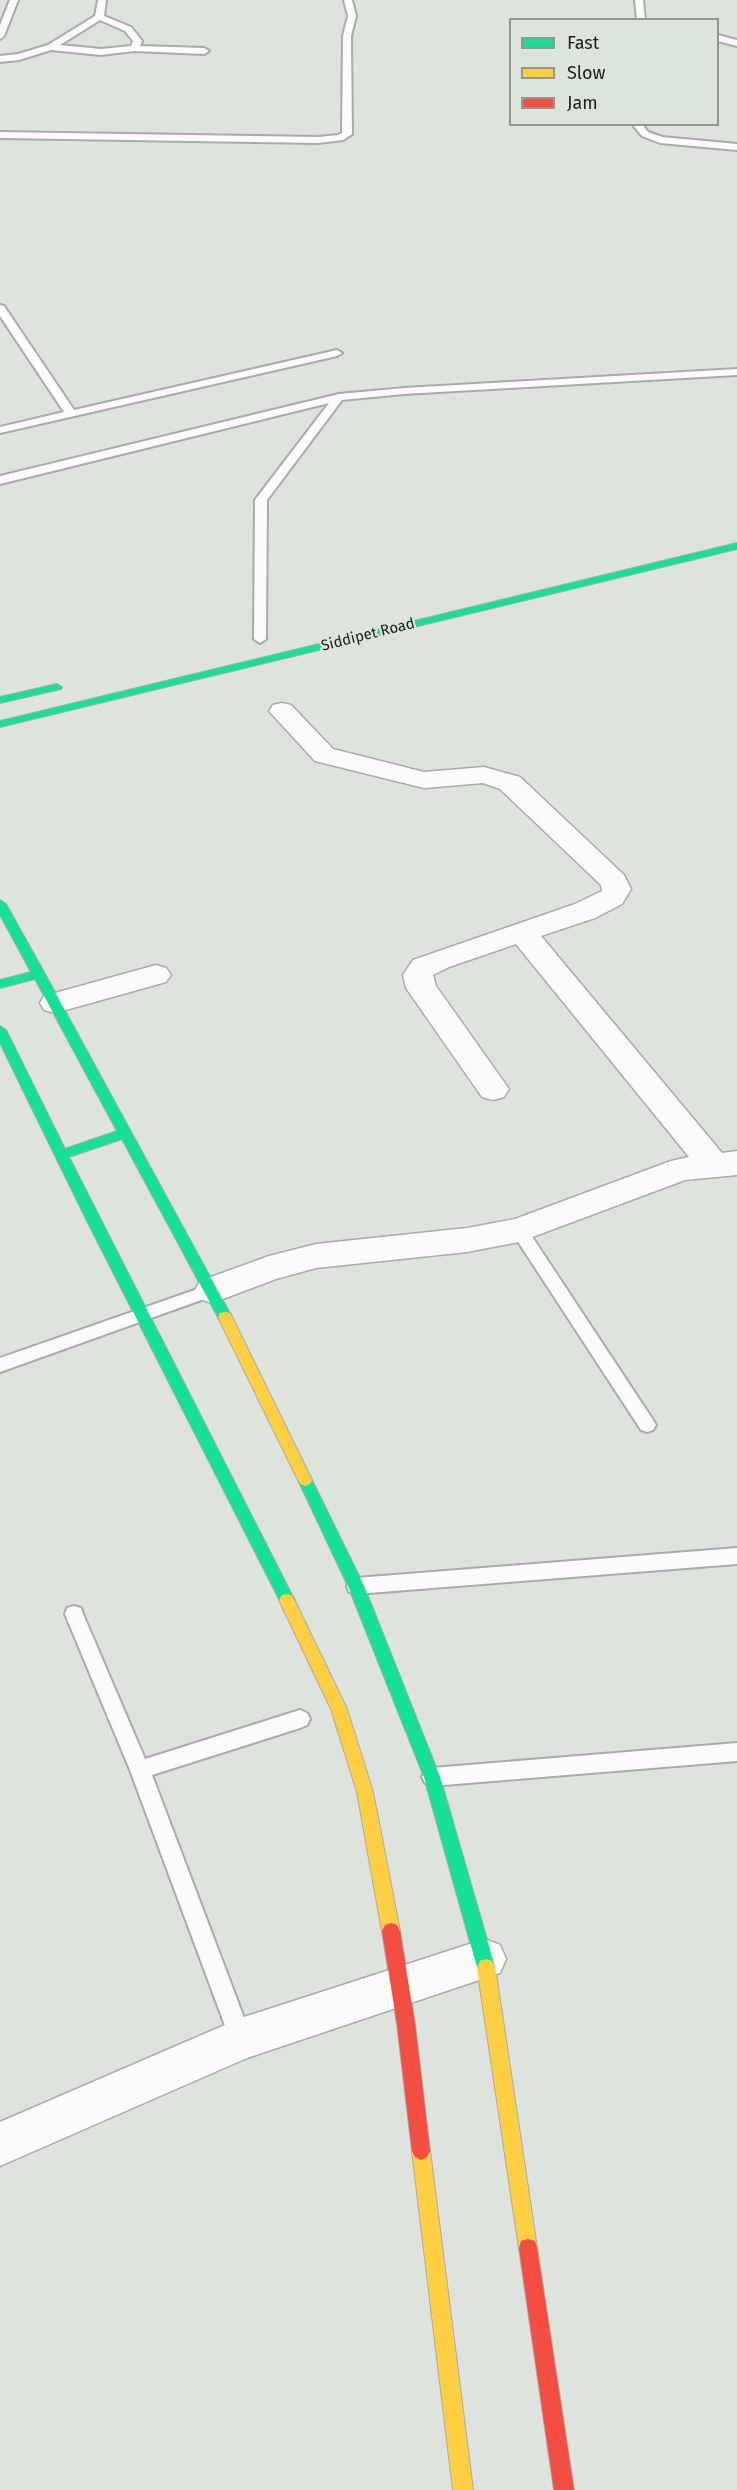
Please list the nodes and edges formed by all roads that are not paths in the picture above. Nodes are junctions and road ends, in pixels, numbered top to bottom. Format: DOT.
graph roads {
  1 [pos="14,0"];
  2 [pos="102,0"];
  3 [pos="348,0"];
  4 [pos="639,0"];
  5 [pos="99,17"];
  6 [pos="641,18"];
  7 [pos="0,36"];
  8 [pos="719,38"];
  9 [pos="737,43"];
  10 [pos="51,47"];
  11 [pos="134,48"];
  12 [pos="204,51"];
  13 [pos="0,59"];
  14 [pos="638,126"];
  15 [pos="0,135"];
  16 [pos="737,147"];
  17 [pos="0,308"];
  18 [pos="337,353"];
  19 [pos="737,372"];
  20 [pos="339,398"];
  21 [pos="70,413"];
  22 [pos="0,430"];
  23 [pos="0,480"];
  24 [pos="737,546"];
  25 [pos="260,639"];
  26 [pos="68,684"];
  27 [pos="0,700"];
  28 [pos="282,711"];
  29 [pos="0,724"];
  30 [pos="0,904"];
  31 [pos="522,932"];
  32 [pos="39,974"];
  33 [pos="156,975"];
  34 [pos="0,984"];
  35 [pos="55,1003"];
  36 [pos="0,1030"];
  37 [pos="493,1089"];
  38 [pos="126,1133"];
  39 [pos="62,1155"];
  40 [pos="725,1164"];
  41 [pos="519,1230"];
  42 [pos="212,1290"];
  43 [pos="142,1315"];
  44 [pos="0,1365"];
  45 [pos="647,1425"];
  46 [pos="737,1556"];
  47 [pos="356,1586"];
  48 [pos="74,1614"];
  49 [pos="300,1719"];
  50 [pos="737,1752"];
  51 [pos="140,1770"];
  52 [pos="432,1777"];
  53 [pos="485,1959"];
  54 [pos="399,1987"];
  55 [pos="242,2039"];
  56 [pos="0,2144"];
  57 [pos="463,2490"];
  58 [pos="564,2490"];
  1 -- 7 [label="lane"];
  2 -- 5 [label="lane"];
  3 -- 15 [label="lane"];
  4 -- 6 [label="lane"];
  5 -- 10 [label="lane"];
  5 -- 11 [label="lane"];
  8 -- 9 [label="lane"];
  10 -- 11 [label="lane"];
  10 -- 13 [label="lane"];
  11 -- 12 [label="lane"];
  14 -- 16 [label="lane"];
  17 -- 21 [label="lane"];
  18 -- 21 [label="lane"];
  19 -- 20 [label="lane"];
  20 -- 23 [label="lane"];
  20 -- 25 [label="lane"];
  21 -- 22 [label="lane"];
  24 -- 29 [label="street, Siddipet Road"];
  26 -- 27 [label="street"];
  28 -- 31 [label="street"];
  30 -- 32 [label="street"];
  31 -- 37 [label="street"];
  31 -- 40 [label="street"];
  32 -- 34 [label="street"];
  32 -- 35 [label="street"];
  33 -- 35 [label="street"];
  35 -- 38 [label="street"];
  36 -- 39 [label="street"];
  38 -- 39 [label="street"];
  38 -- 42 [label="street"];
  39 -- 43 [label="street"];
  40 -- 41 [label="street"];
  41 -- 42 [label="street"];
  41 -- 45 [label="lane"];
  42 -- 43 [label="lane"];
  42 -- 47 [label="street"];
  43 -- 44 [label="lane"];
  43 -- 54 [label="street"];
  46 -- 47 [label="lane"];
  47 -- 52 [label="street"];
  48 -- 51 [label="lane"];
  49 -- 51 [label="lane"];
  50 -- 52 [label="lane"];
  51 -- 55 [label="lane"];
  52 -- 53 [label="street"];
  53 -- 54 [label="street"];
  53 -- 58 [label="street"];
  54 -- 55 [label="street"];
  54 -- 57 [label="street"];
  55 -- 56 [label="street"];
}
